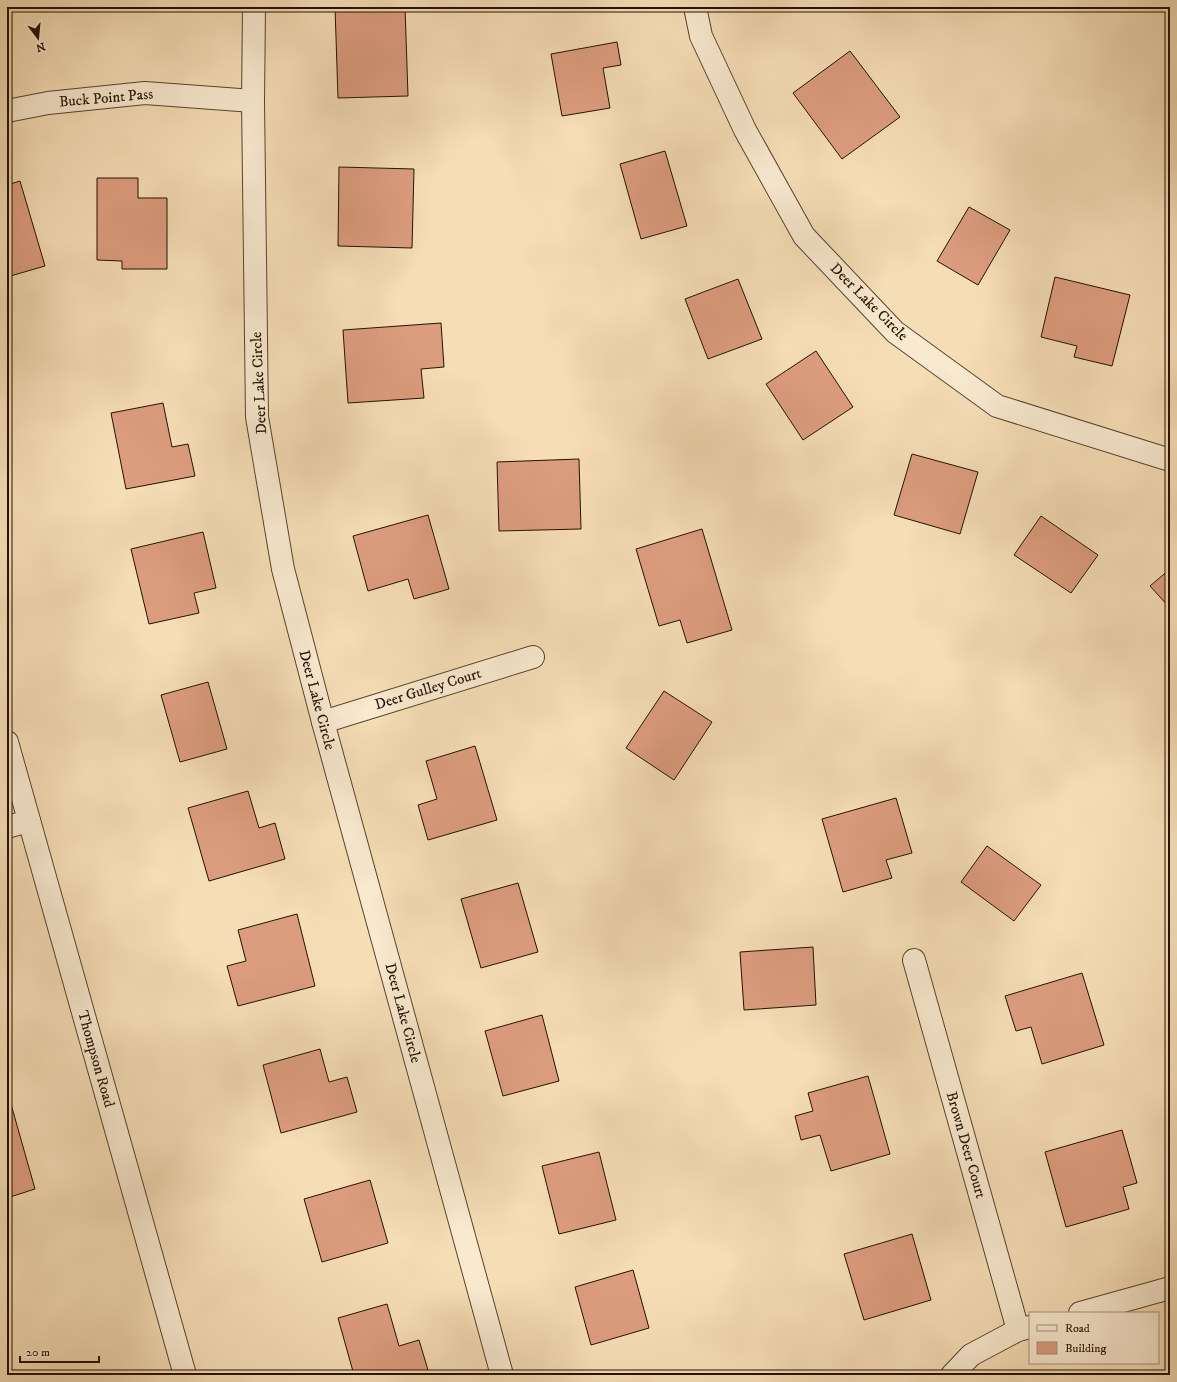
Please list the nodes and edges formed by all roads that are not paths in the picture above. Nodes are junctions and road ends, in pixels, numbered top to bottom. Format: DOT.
graph roads {
  1 [pos="254,7"];
  2 [pos="695,7"];
  3 [pos="253,101"];
  4 [pos="7,111"];
  5 [pos="1170,460"];
  6 [pos="533,657"];
  7 [pos="323,722"];
  8 [pos="7,742"];
  9 [pos="29,821"];
  10 [pos="7,827"];
  11 [pos="914,960"];
  12 [pos="1170,1288"];
  13 [pos="1084,1312"];
  14 [pos="1024,1328"];
  15 [pos="185,1375"];
  16 [pos="502,1375"];
  17 [pos="952,1375"];
  1 -- 3 [label="street, Deer Lake Circle"];
  2 -- 5 [label="street, Deer Lake Circle"];
  3 -- 4 [label="street, Buck Point Pass"];
  3 -- 7 [label="street, Deer Lake Circle"];
  6 -- 7 [label="street, Deer Gulley Court"];
  7 -- 16 [label="street, Deer Lake Circle"];
  8 -- 9 [label="street, Thompson Road"];
  9 -- 10 [label="street"];
  9 -- 15 [label="street, Thompson Road"];
  11 -- 14 [label="street, Brown Deer Court"];
  12 -- 13 [label="street"];
  14 -- 17 [label="street"];
}
